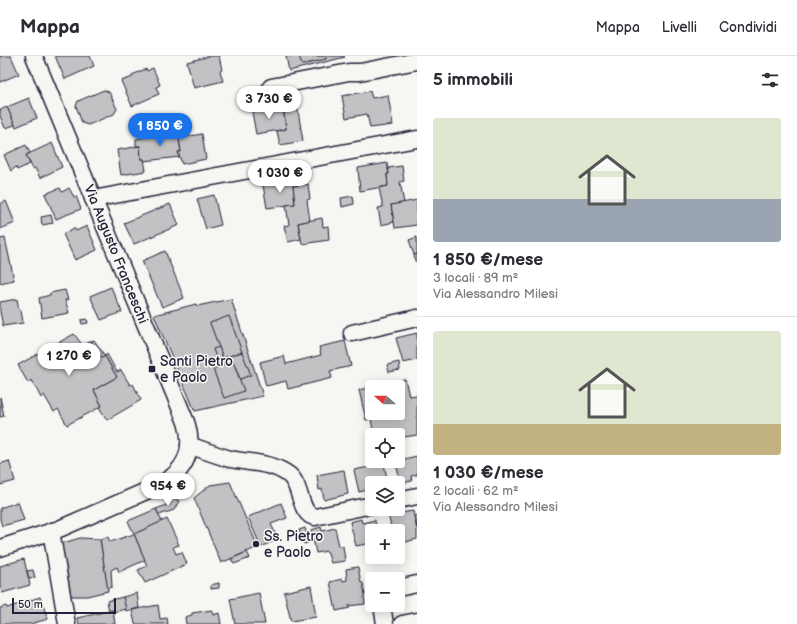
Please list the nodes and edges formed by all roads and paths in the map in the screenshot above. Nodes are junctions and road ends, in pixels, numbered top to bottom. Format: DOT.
graph roads {
  1 [pos="34,56"];
  2 [pos="417,61"];
  3 [pos="271,87"];
  4 [pos="417,139"];
  5 [pos="93,199"];
  6 [pos="417,318"];
  7 [pos="352,333"];
  8 [pos="188,449"];
  9 [pos="417,496"];
  10 [pos="405,499"];
  11 [pos="365,506"];
  12 [pos="51,531"];
  13 [pos="0,548"];
  14 [pos="417,584"];
  15 [pos="405,587"];
  16 [pos="383,612"];
  17 [pos="417,621"];
  18 [pos="67,624"];
  19 [pos="385,624"];
  20 [pos="402,624"];
  1 -- 5 [label="street, Via Augusto Franceschi"];
  2 -- 3 [label="street"];
  4 -- 5 [label="street"];
  5 -- 8 [label="street, Via Augusto Franceschi"];
  6 -- 7 [label="street"];
  8 -- 11 [label="street"];
  8 -- 12 [label="street"];
  9 -- 10 [label="street"];
  12 -- 13 [label="street"];
  12 -- 18 [label="street"];
  14 -- 15 [label="street"];
  16 -- 19 [label="street"];
  17 -- 20 [label="street"];
}
